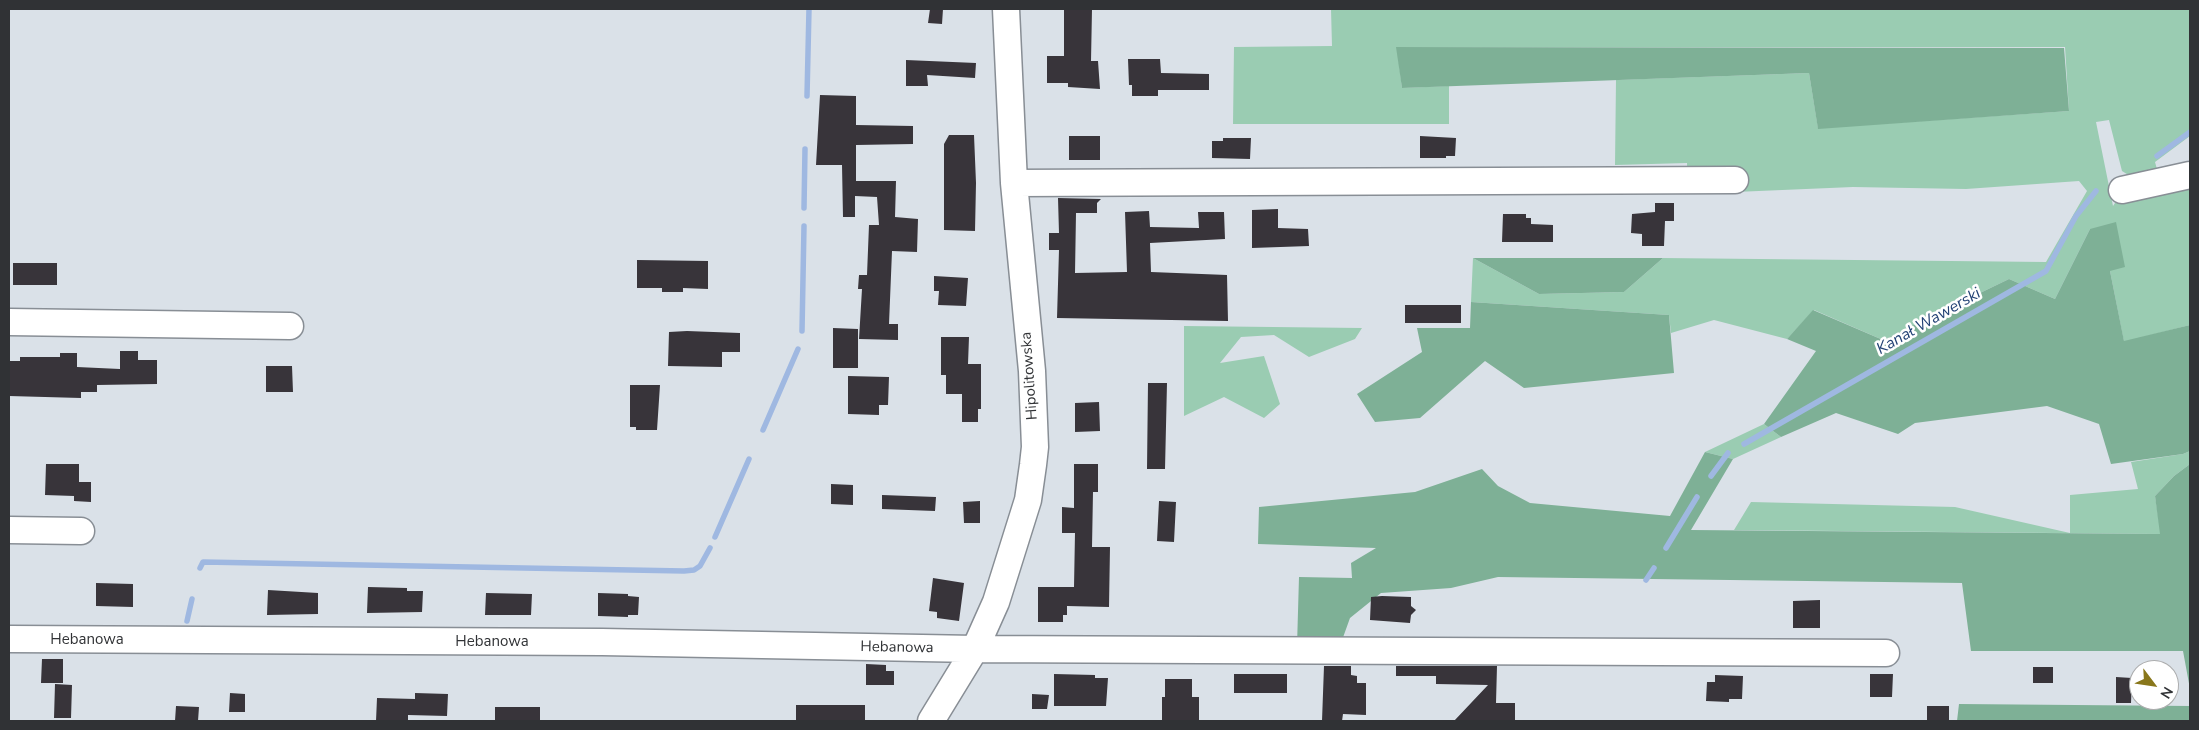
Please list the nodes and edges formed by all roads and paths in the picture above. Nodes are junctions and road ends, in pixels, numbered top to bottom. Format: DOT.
graph roads {
  1 [pos="1006,9"];
  2 [pos="2190,175"];
  3 [pos="1735,180"];
  4 [pos="1014,184"];
  5 [pos="2122,190"];
  6 [pos="9,322"];
  7 [pos="290,326"];
  8 [pos="9,530"];
  9 [pos="80,531"];
  10 [pos="9,640"];
  11 [pos="975,650"];
  12 [pos="1886,653"];
  13 [pos="931,721"];
  1 -- 4 [label="street, Hipolitowska"];
  2 -- 5 [label="street"];
  3 -- 4 [label="street"];
  4 -- 11 [label="street, Hipolitowska"];
  6 -- 7 [label="street"];
  8 -- 9 [label="street"];
  10 -- 11 [label="street, Hebanowa"];
  11 -- 12 [label="street, Hebanowa"];
  11 -- 13 [label="street, Hipolitowska"];
}
